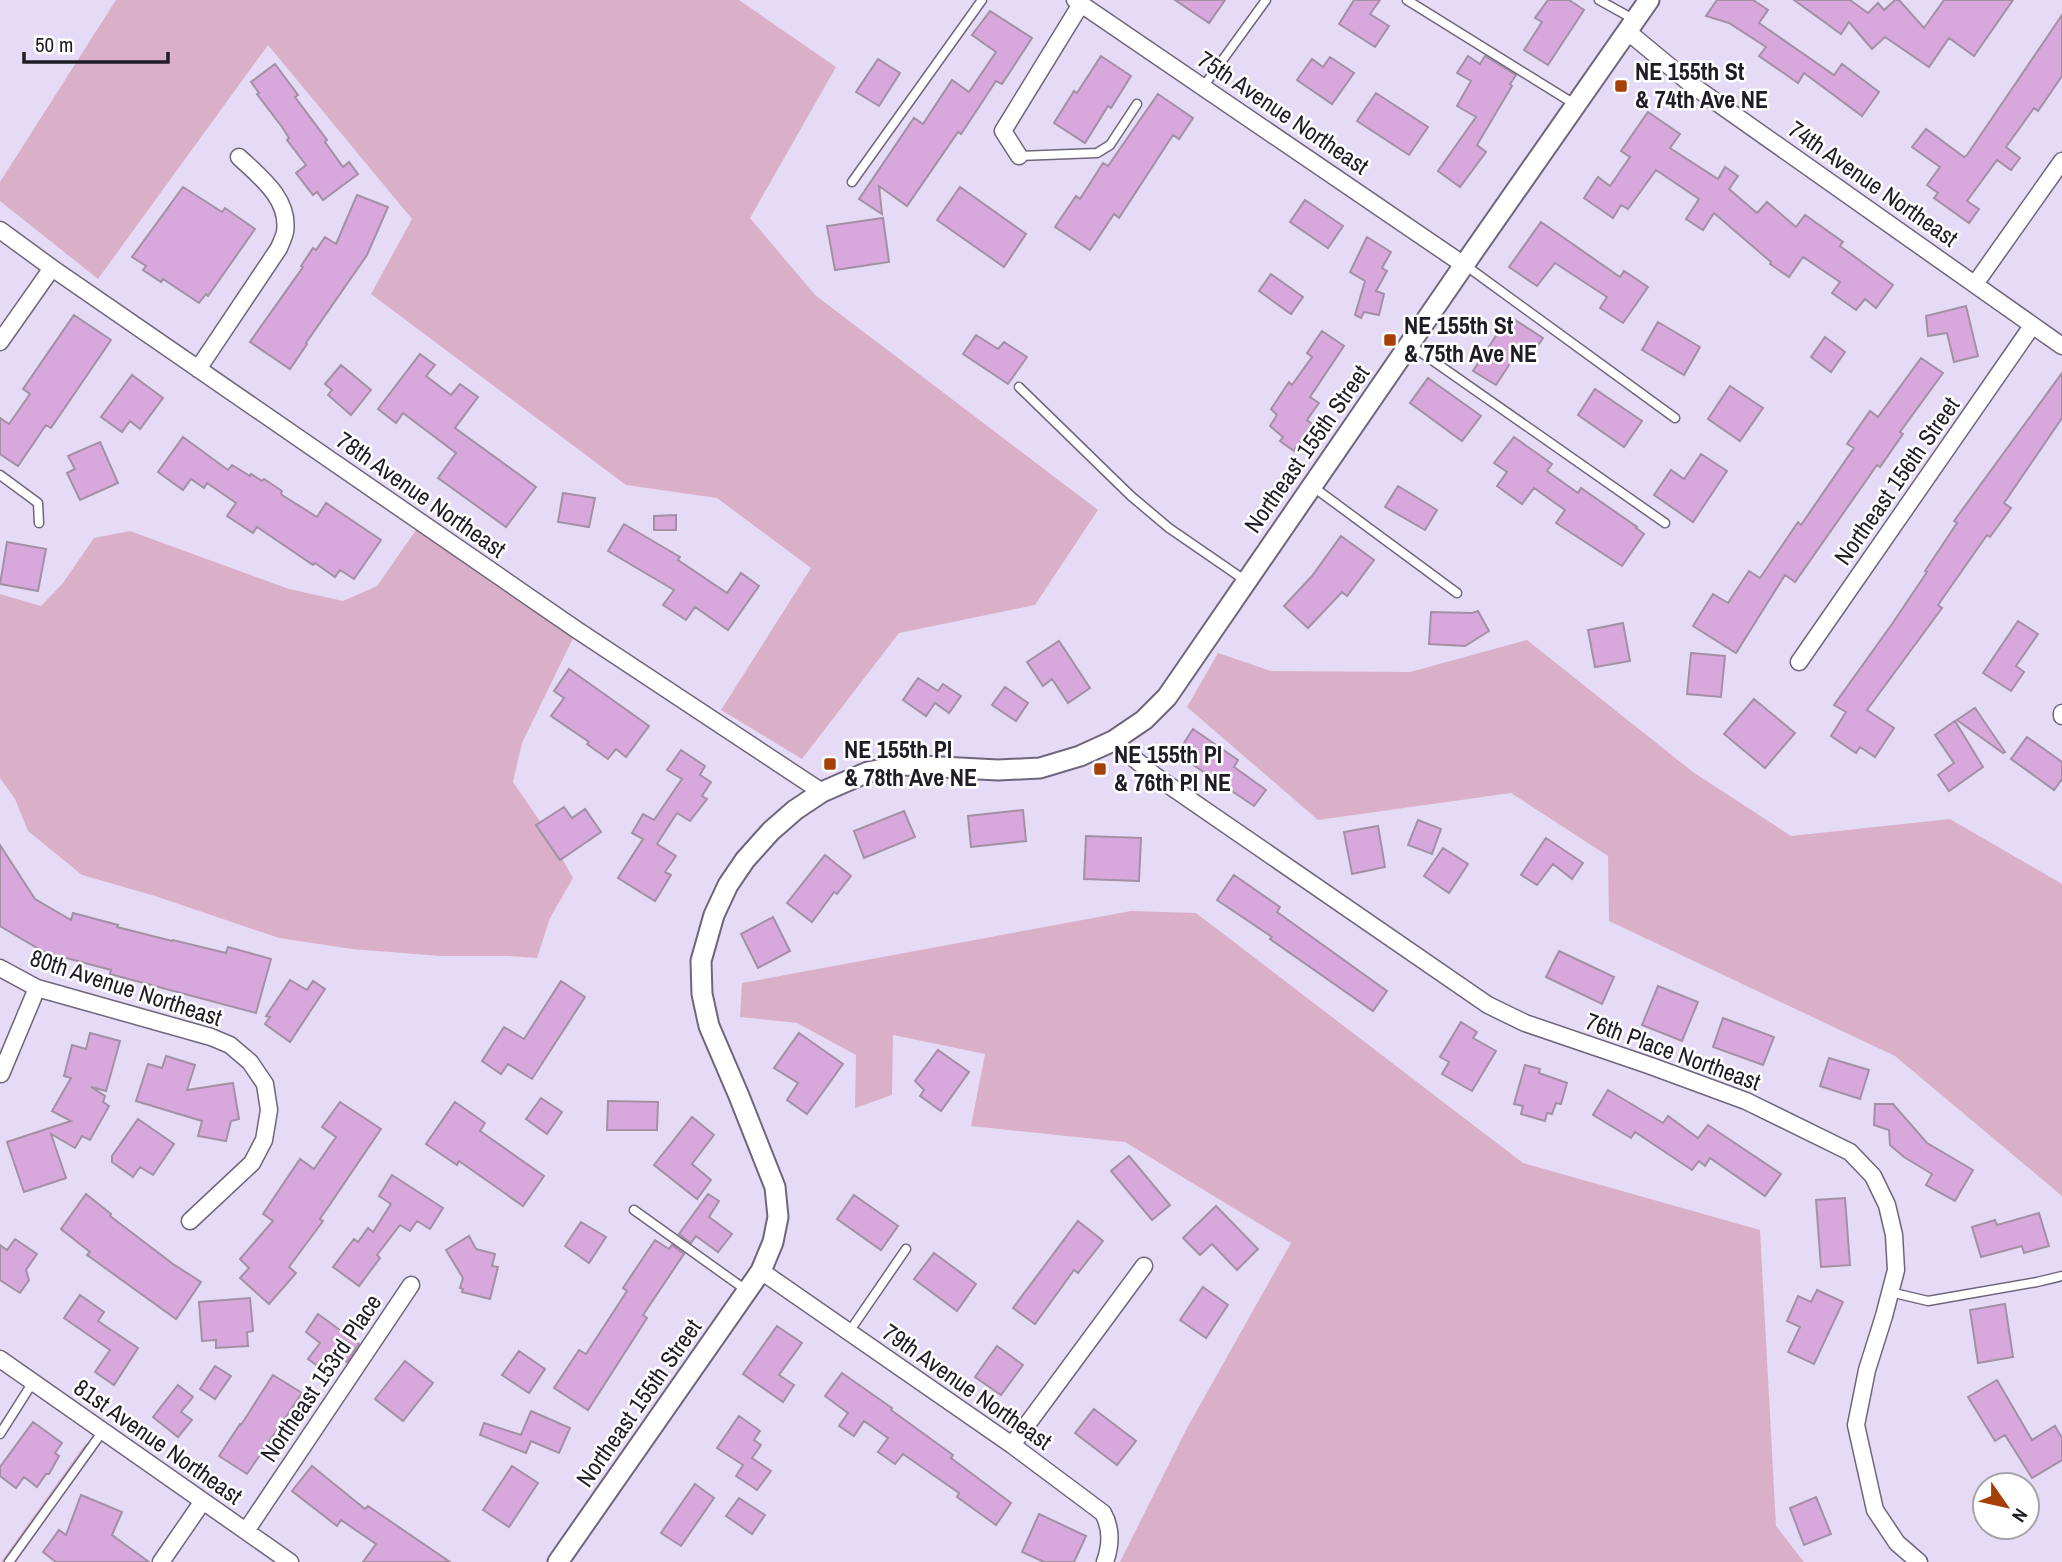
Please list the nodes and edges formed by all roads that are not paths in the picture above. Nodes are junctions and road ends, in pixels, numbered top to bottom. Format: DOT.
graph roads {
  1 [pos="982,0"];
  2 [pos="1266,0"];
  3 [pos="1407,0"];
  4 [pos="1599,0"];
  5 [pos="1649,0"];
  6 [pos="1078,2"];
  7 [pos="1631,25"];
  8 [pos="1203,87"];
  9 [pos="1137,104"];
  10 [pos="1576,105"];
  11 [pos="1019,156"];
  12 [pos="239,158"];
  13 [pos="2062,161"];
  14 [pos="852,182"];
  15 [pos="0,230"];
  16 [pos="1464,265"];
  17 [pos="51,268"];
  18 [pos="1975,284"];
  19 [pos="2032,326"];
  20 [pos="0,342"];
  21 [pos="1409,344"];
  22 [pos="2062,346"];
  23 [pos="198,369"];
  24 [pos="1019,387"];
  25 [pos="1675,418"];
  26 [pos="0,475"];
  27 [pos="1312,486"];
  28 [pos="39,523"];
  29 [pos="1665,523"];
  30 [pos="1247,581"];
  31 [pos="1457,593"];
  32 [pos="1799,662"];
  33 [pos="1113,741"];
  34 [pos="822,792"];
  35 [pos="0,968"];
  36 [pos="37,988"];
  37 [pos="1,1074"];
  38 [pos="634,1210"];
  39 [pos="190,1221"];
  40 [pos="906,1248"];
  41 [pos="1144,1266"];
  42 [pos="761,1271"];
  43 [pos="2062,1276"];
  44 [pos="411,1285"];
  45 [pos="747,1291"];
  46 [pos="1890,1292"];
  47 [pos="849,1332"];
  48 [pos="0,1359"];
  49 [pos="33,1382"];
  50 [pos="103,1432"];
  51 [pos="0,1434"];
  52 [pos="1013,1445"];
  53 [pos="203,1501"];
  54 [pos="246,1531"];
  55 [pos="9,1562"];
  56 [pos="161,1562"];
  57 [pos="290,1562"];
  58 [pos="558,1562"];
  59 [pos="1105,1562"];
  60 [pos="1919,1562"];
  1 -- 14 [label="lane"];
  2 -- 8 [label="lane"];
  3 -- 10 [label="lane"];
  4 -- 7 [label="lane"];
  5 -- 7 [label="street, Northeast 155th Street"];
  6 -- 8 [label="street, 75th Avenue Northeast"];
  6 -- 11 [label="street"];
  7 -- 10 [label="street, Northeast 155th Street"];
  7 -- 18 [label="street, 74th Avenue Northeast"];
  8 -- 16 [label="street, 75th Avenue Northeast"];
  9 -- 11 [label="lane"];
  10 -- 16 [label="street, Northeast 155th Street"];
  12 -- 23 [label="street"];
  13 -- 18 [label="street"];
  15 -- 17 [label="street, 78th Avenue Northeast"];
  16 -- 21 [label="street, Northeast 155th Street"];
  16 -- 25 [label="lane"];
  17 -- 20 [label="street"];
  17 -- 23 [label="street, 78th Avenue Northeast"];
  18 -- 19 [label="street, 74th Avenue Northeast"];
  19 -- 22 [label="street, 74th Avenue Northeast"];
  19 -- 32 [label="street, Northeast 156th Street"];
  21 -- 27 [label="street, Northeast 155th Street"];
  21 -- 29 [label="lane"];
  23 -- 34 [label="street, 78th Avenue Northeast"];
  24 -- 30 [label="lane"];
  26 -- 28 [label="lane"];
  27 -- 30 [label="street, Northeast 155th Street"];
  27 -- 31 [label="lane"];
  30 -- 33 [label="street, Northeast 155th Street"];
  33 -- 34 [label="street, Northeast 155th Street"];
  33 -- 46 [label="street, 76th Place Northeast"];
  34 -- 42 [label="street, Northeast 155th Street"];
  35 -- 36 [label="street, 80th Avenue Northeast"];
  36 -- 37 [label="street"];
  36 -- 39 [label="street, 80th Avenue Northeast"];
  38 -- 45 [label="lane"];
  40 -- 47 [label="lane"];
  41 -- 52 [label="street"];
  42 -- 45 [label="street, Northeast 155th Street"];
  42 -- 47 [label="street, 79th Avenue Northeast"];
  43 -- 46 [label="lane"];
  44 -- 54 [label="street, Northeast 153rd Place"];
  45 -- 58 [label="street, Northeast 155th Street"];
  46 -- 60 [label="street, 76th Place Northeast"];
  47 -- 52 [label="street, 79th Avenue Northeast"];
  48 -- 49 [label="street, 81st Avenue Northeast"];
  49 -- 50 [label="street, 81st Avenue Northeast"];
  49 -- 51 [label="lane"];
  50 -- 53 [label="street, 81st Avenue Northeast"];
  50 -- 55 [label="lane"];
  52 -- 59 [label="street, 79th Avenue Northeast"];
  53 -- 54 [label="street, 81st Avenue Northeast"];
  53 -- 56 [label="street"];
  54 -- 57 [label="street, 81st Avenue Northeast"];
}
